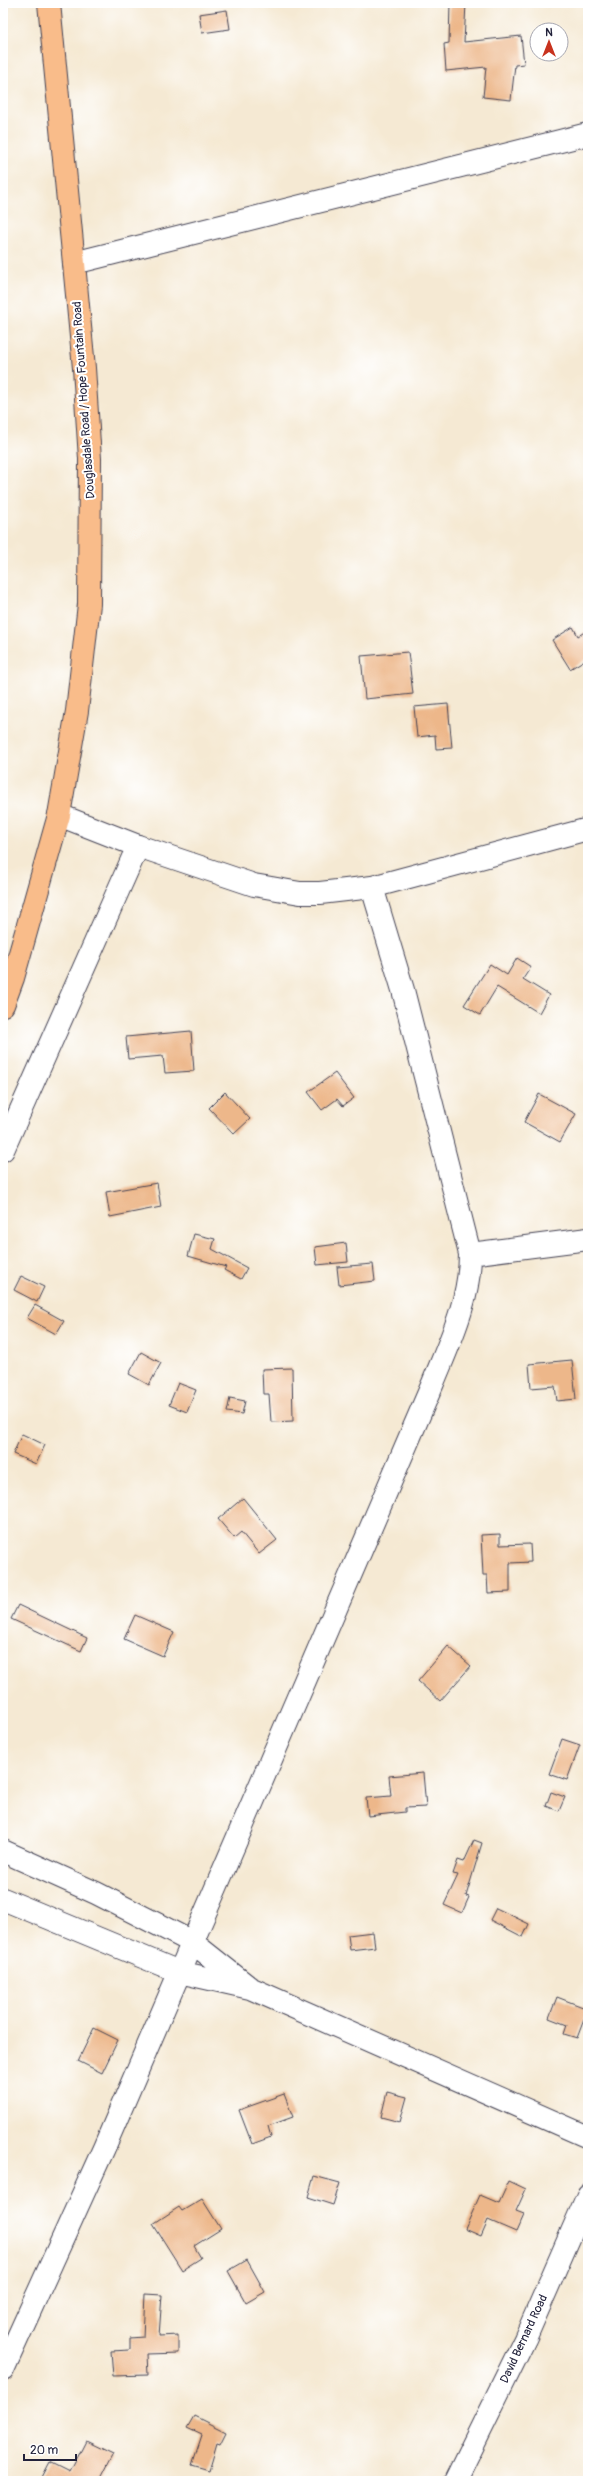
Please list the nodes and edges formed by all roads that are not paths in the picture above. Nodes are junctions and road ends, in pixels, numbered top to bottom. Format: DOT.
graph roads {
  1 [pos="49,3"];
  2 [pos="588,134"];
  3 [pos="74,263"];
  4 [pos="59,815"];
  5 [pos="588,829"];
  6 [pos="138,846"];
  7 [pos="372,887"];
  8 [pos="3,1005"];
  9 [pos="3,1150"];
  10 [pos="588,1239"];
  11 [pos="470,1254"];
  12 [pos="3,1851"];
  13 [pos="3,1899"];
  14 [pos="192,1942"];
  15 [pos="179,1972"];
  16 [pos="250,1988"];
  17 [pos="588,2137"];
  18 [pos="588,2195"];
  19 [pos="3,2370"];
  20 [pos="455,2481"];
  1 -- 3 [label="main road, Douglasdale Road / Hope Fountain Road"];
  2 -- 3 [label="street"];
  3 -- 4 [label="main road, Douglasdale Road / Hope Fountain Road"];
  4 -- 6 [label="street"];
  4 -- 8 [label="main road, Douglasdale Road / Hope Fountain Road"];
  5 -- 7 [label="street"];
  6 -- 7 [label="street"];
  6 -- 9 [label="street"];
  7 -- 11 [label="street"];
  10 -- 11 [label="street"];
  11 -- 14 [label="street"];
  12 -- 14 [label="street"];
  13 -- 15 [label="street"];
  14 -- 15 [label="street"];
  14 -- 16 [label="street"];
  15 -- 16 [label="street"];
  15 -- 19 [label="street"];
  16 -- 17 [label="street"];
  18 -- 20 [label="street, David Bernard Road"];
}
